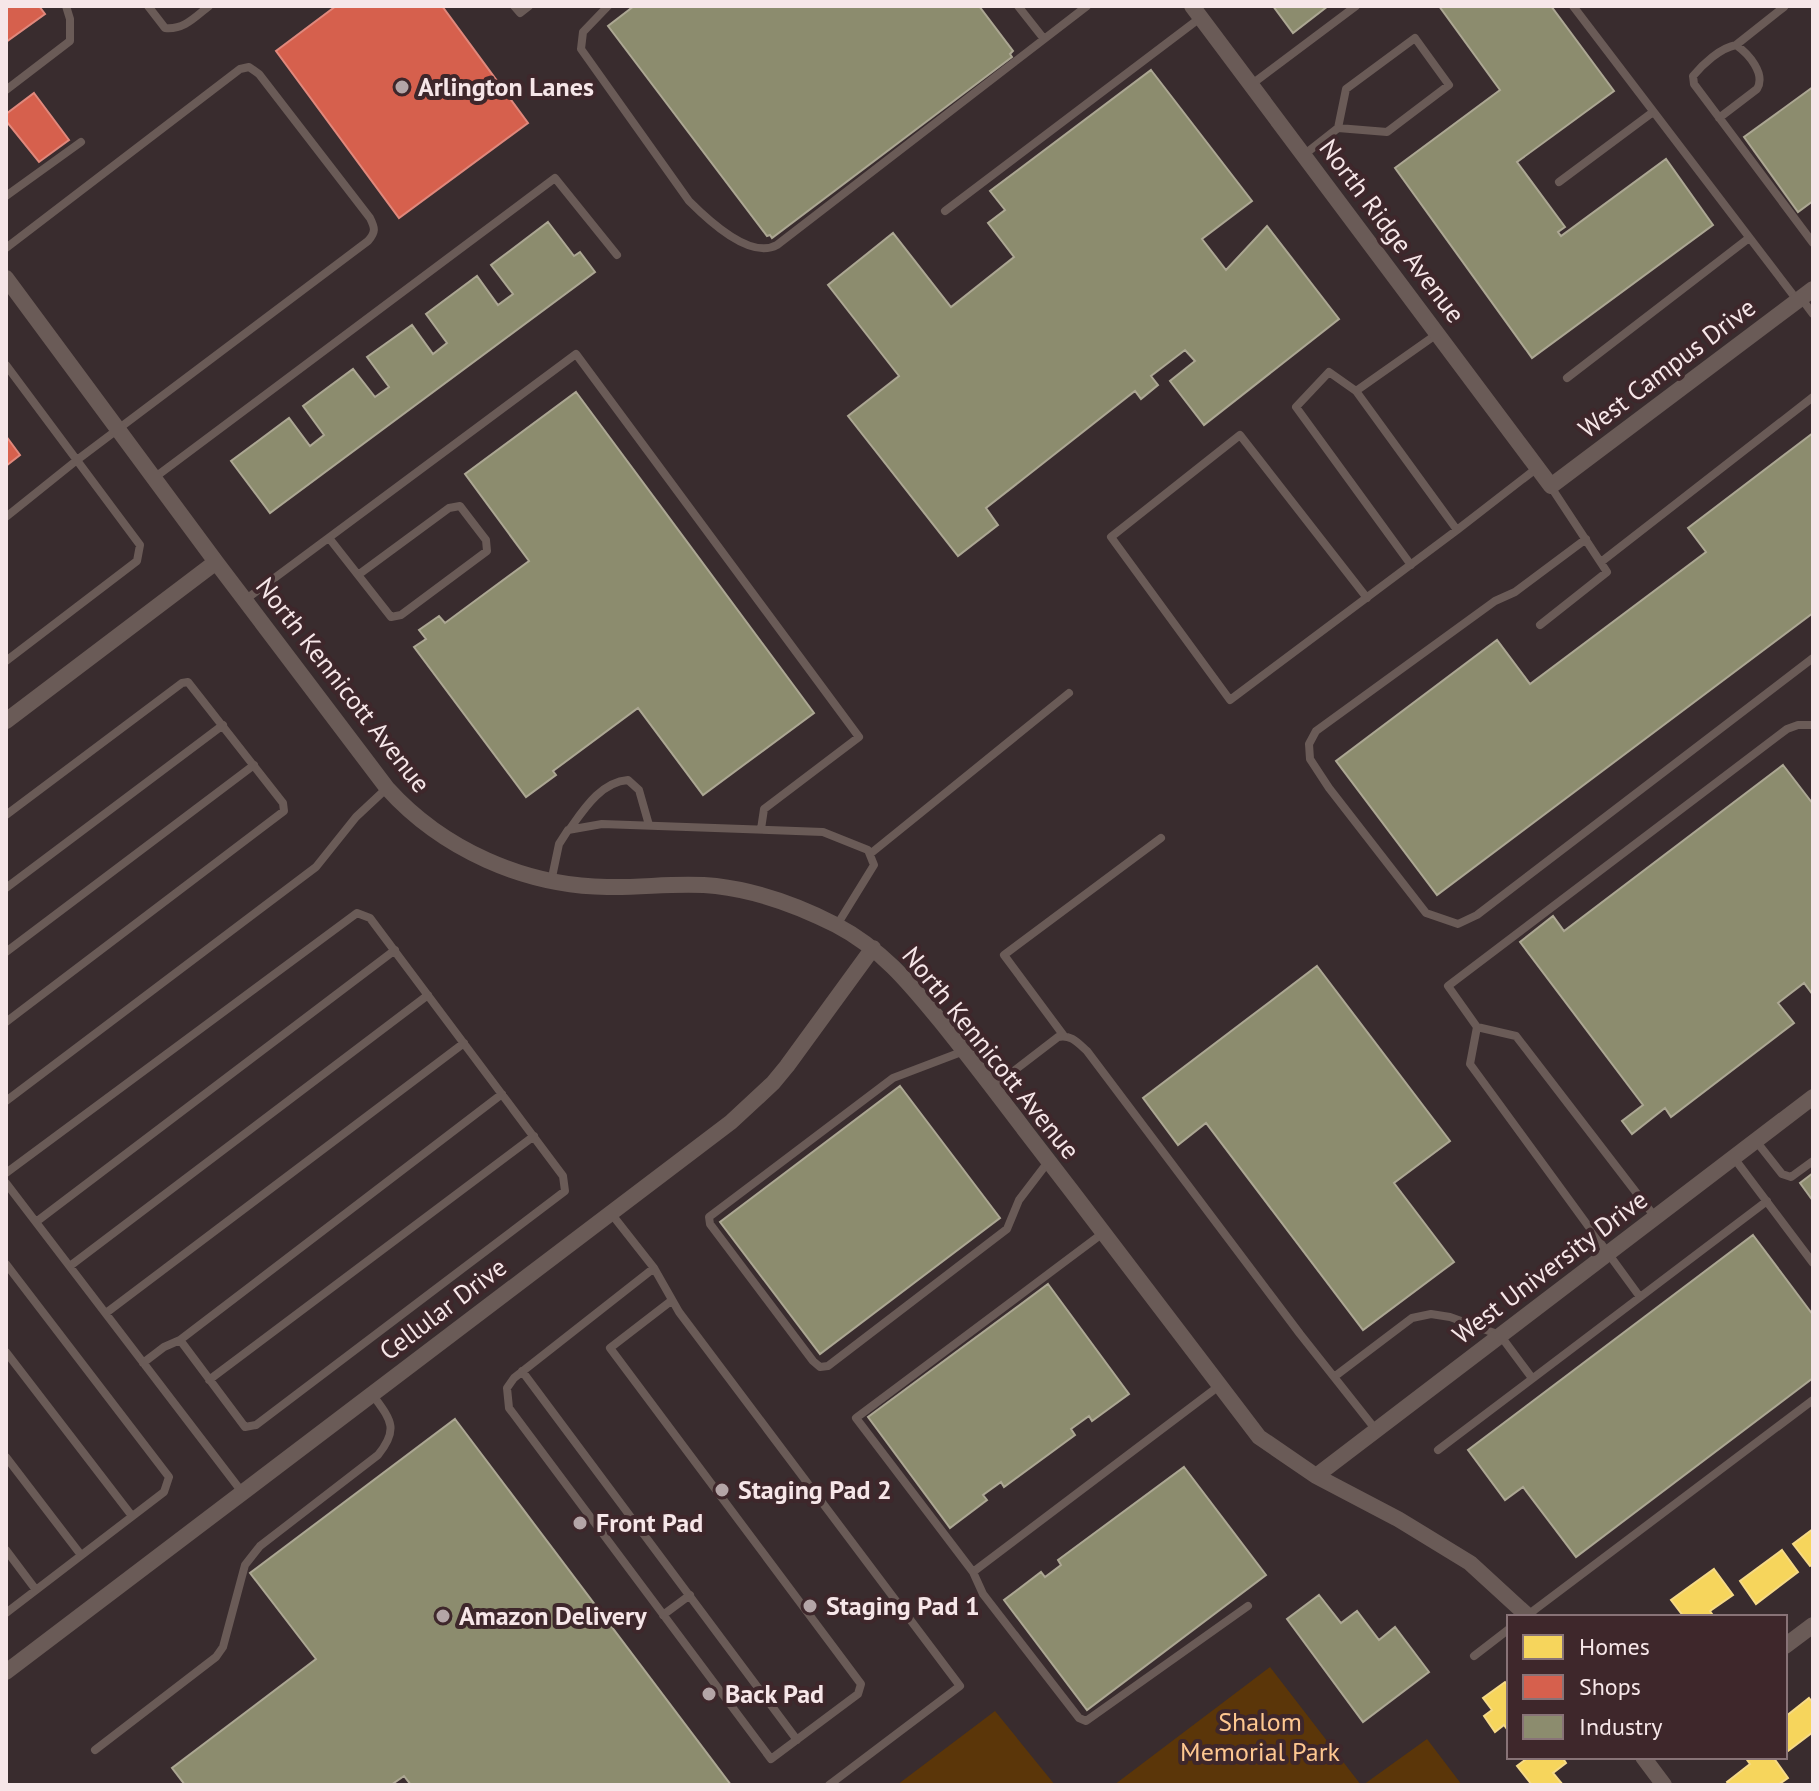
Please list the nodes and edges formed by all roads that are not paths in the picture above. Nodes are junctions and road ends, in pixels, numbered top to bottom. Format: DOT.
graph roads {
  1 [pos="66,6"];
  2 [pos="148,6"];
  3 [pos="209,6"];
  4 [pos="514,6"];
  5 [pos="529,6"];
  6 [pos="608,6"];
  7 [pos="1018,6"];
  8 [pos="1087,6"];
  9 [pos="1356,6"];
  10 [pos="1573,6"];
  11 [pos="1784,7"];
  12 [pos="1197,12"];
  13 [pos="1044,39"];
  14 [pos="1736,45"];
  15 [pos="1252,84"];
  16 [pos="6,90"];
  17 [pos="1653,112"];
  18 [pos="1719,118"];
  19 [pos="1338,128"];
  20 [pos="81,142"];
  21 [pos="1305,154"];
  22 [pos="1559,182"];
  23 [pos="6,196"];
  24 [pos="945,211"];
  25 [pos="1749,238"];
  26 [pos="1813,243"];
  27 [pos="6,248"];
  28 [pos="617,255"];
  29 [pos="6,278"];
  30 [pos="1804,296"];
  31 [pos="1813,314"];
  32 [pos="1438,333"];
  33 [pos="6,365"];
  34 [pos="1567,378"];
  35 [pos="1356,391"];
  36 [pos="1813,397"];
  37 [pos="118,430"];
  38 [pos="77,460"];
  39 [pos="1537,468"];
  40 [pos="154,479"];
  41 [pos="1551,486"];
  42 [pos="6,517"];
  43 [pos="1457,530"];
  44 [pos="329,538"];
  45 [pos="1586,539"];
  46 [pos="216,562"];
  47 [pos="1601,562"];
  48 [pos="1411,565"];
  49 [pos="358,575"];
  50 [pos="1367,598"];
  51 [pos="245,600"];
  52 [pos="1540,625"];
  53 [pos="1813,658"];
  54 [pos="6,661"];
  55 [pos="1069,693"];
  56 [pos="6,721"];
  57 [pos="223,725"];
  58 [pos="1813,725"];
  59 [pos="254,765"];
  60 [pos="387,788"];
  61 [pos="6,815"];
  62 [pos="649,825"];
  63 [pos="761,829"];
  64 [pos="568,830"];
  65 [pos="1161,838"];
  66 [pos="870,854"];
  67 [pos="551,882"];
  68 [pos="6,888"];
  69 [pos="837,926"];
  70 [pos="873,948"];
  71 [pos="395,950"];
  72 [pos="6,952"];
  73 [pos="428,995"];
  74 [pos="6,1022"];
  75 [pos="1477,1027"];
  76 [pos="1064,1036"];
  77 [pos="464,1043"];
  78 [pos="964,1051"];
  79 [pos="992,1088"];
  80 [pos="502,1094"];
  81 [pos="1813,1097"];
  82 [pos="6,1101"];
  83 [pos="534,1136"];
  84 [pos="1756,1141"];
  85 [pos="1734,1157"];
  86 [pos="1049,1161"];
  87 [pos="1813,1161"];
  88 [pos="6,1173"];
  89 [pos="6,1183"];
  90 [pos="1767,1201"];
  91 [pos="610,1212"];
  92 [pos="1655,1217"];
  93 [pos="36,1222"];
  94 [pos="1103,1233"];
  95 [pos="1609,1253"];
  96 [pos="1813,1263"];
  97 [pos="6,1264"];
  98 [pos="70,1266"];
  99 [pos="654,1268"];
  100 [pos="1640,1297"];
  101 [pos="671,1301"];
  102 [pos="106,1313"];
  103 [pos="1500,1335"];
  104 [pos="180,1340"];
  105 [pos="6,1352"];
  106 [pos="143,1363"];
  107 [pos="522,1371"];
  108 [pos="1334,1377"];
  109 [pos="1532,1378"];
  110 [pos="209,1380"];
  111 [pos="1220,1386"];
  112 [pos="372,1393"];
  113 [pos="1813,1400"];
  114 [pos="1376,1430"];
  115 [pos="1438,1450"];
  116 [pos="6,1457"];
  117 [pos="1316,1476"];
  118 [pos="242,1492"];
  119 [pos="132,1516"];
  120 [pos="6,1550"];
  121 [pos="81,1555"];
  122 [pos="973,1572"];
  123 [pos="36,1590"];
  124 [pos="690,1595"];
  125 [pos="1248,1606"];
  126 [pos="6,1613"];
  127 [pos="663,1615"];
  128 [pos="1526,1615"];
  129 [pos="1528,1615"];
  130 [pos="1813,1625"];
  131 [pos="1507,1631"];
  132 [pos="1787,1644"];
  133 [pos="1474,1656"];
  134 [pos="6,1672"];
  135 [pos="797,1740"];
  136 [pos="95,1750"];
  137 [pos="1644,1759"];
  138 [pos="829,1785"];
  139 [pos="1664,1785"];
  1 -- 16 [label="lane"];
  2 -- 3 [label="lane"];
  4 -- 5 [label="lane"];
  6 -- 13 [label="lane"];
  7 -- 13 [label="lane"];
  8 -- 13 [label="lane"];
  9 -- 15 [label="lane"];
  10 -- 17 [label="lane"];
  11 -- 14 [label="lane"];
  12 -- 15 [label="street, North Ridge Avenue"];
  12 -- 24 [label="lane"];
  14 -- 18 [label="lane"];
  14 -- 18 [label="lane"];
  15 -- 21 [label="street, North Ridge Avenue"];
  17 -- 22 [label="lane"];
  17 -- 25 [label="lane"];
  18 -- 26 [label="lane"];
  19 -- 19 [label="lane"];
  19 -- 21 [label="lane"];
  20 -- 23 [label="lane"];
  21 -- 32 [label="street, North Ridge Avenue"];
  25 -- 30 [label="lane"];
  25 -- 34 [label="lane"];
  27 -- 37 [label="lane"];
  28 -- 40 [label="lane"];
  29 -- 37 [label="street, North Kennicott Avenue"];
  30 -- 31 [label="lane"];
  30 -- 41 [label="street, West Campus Drive"];
  32 -- 35 [label="lane"];
  32 -- 39 [label="street, North Ridge Avenue"];
  33 -- 38 [label="lane"];
  35 -- 43 [label="lane"];
  35 -- 48 [label="lane"];
  36 -- 47 [label="lane"];
  37 -- 38 [label="lane"];
  37 -- 40 [label="street, North Kennicott Avenue"];
  38 -- 42 [label="lane"];
  38 -- 54 [label="lane"];
  39 -- 41 [label="street, North Ridge Avenue"];
  39 -- 43 [label="lane"];
  40 -- 46 [label="street, North Kennicott Avenue"];
  41 -- 45 [label="lane"];
  43 -- 48 [label="lane"];
  44 -- 49 [label="lane"];
  44 -- 51 [label="lane"];
  44 -- 63 [label="lane"];
  45 -- 47 [label="lane"];
  45 -- 53 [label="lane"];
  46 -- 51 [label="street, North Kennicott Avenue"];
  46 -- 56 [label="street"];
  47 -- 52 [label="lane"];
  48 -- 50 [label="lane"];
  49 -- 49 [label="lane"];
  50 -- 50 [label="lane"];
  51 -- 60 [label="street, North Kennicott Avenue"];
  55 -- 66 [label="lane"];
  57 -- 59 [label="lane"];
  57 -- 61 [label="lane"];
  57 -- 68 [label="lane"];
  58 -- 75 [label="lane"];
  59 -- 72 [label="lane"];
  59 -- 74 [label="lane"];
  60 -- 67 [label="street, North Kennicott Avenue"];
  60 -- 82 [label="lane"];
  62 -- 63 [label="lane"];
  62 -- 64 [label="lane"];
  62 -- 64 [label="lane"];
  63 -- 66 [label="lane"];
  64 -- 67 [label="lane"];
  65 -- 76 [label="lane"];
  66 -- 69 [label="lane"];
  67 -- 69 [label="street, North Kennicott Avenue"];
  69 -- 70 [label="street, North Kennicott Avenue"];
  70 -- 78 [label="street, North Kennicott Avenue"];
  70 -- 91 [label="street, Cellular Drive"];
  71 -- 73 [label="lane"];
  71 -- 88 [label="lane"];
  71 -- 93 [label="lane"];
  73 -- 77 [label="lane"];
  73 -- 98 [label="lane"];
  75 -- 92 [label="lane"];
  75 -- 95 [label="lane"];
  76 -- 79 [label="lane"];
  76 -- 108 [label="lane"];
  77 -- 80 [label="lane"];
  77 -- 102 [label="lane"];
  78 -- 79 [label="street, North Kennicott Avenue"];
  78 -- 86 [label="lane"];
  79 -- 86 [label="street, North Kennicott Avenue"];
  80 -- 83 [label="lane"];
  80 -- 104 [label="lane"];
  81 -- 84 [label="street, West University Drive"];
  83 -- 110 [label="lane"];
  83 -- 110 [label="lane"];
  84 -- 85 [label="street, West University Drive"];
  84 -- 87 [label="lane"];
  85 -- 90 [label="lane"];
  85 -- 92 [label="street, West University Drive"];
  86 -- 94 [label="street, North Kennicott Avenue"];
  89 -- 93 [label="lane"];
  90 -- 96 [label="lane"];
  90 -- 100 [label="lane"];
  91 -- 99 [label="lane"];
  91 -- 112 [label="street, Cellular Drive"];
  92 -- 95 [label="street, West University Drive"];
  93 -- 98 [label="lane"];
  94 -- 111 [label="street, North Kennicott Avenue"];
  94 -- 122 [label="lane"];
  95 -- 100 [label="lane"];
  95 -- 103 [label="street, West University Drive"];
  97 -- 119 [label="lane"];
  98 -- 102 [label="lane"];
  99 -- 101 [label="lane"];
  99 -- 107 [label="lane"];
  100 -- 109 [label="lane"];
  101 -- 135 [label="lane"];
  101 -- 138 [label="lane"];
  102 -- 106 [label="lane"];
  103 -- 108 [label="lane"];
  103 -- 109 [label="lane"];
  103 -- 114 [label="street, West University Drive"];
  104 -- 106 [label="lane"];
  104 -- 110 [label="lane"];
  105 -- 119 [label="lane"];
  106 -- 118 [label="lane"];
  107 -- 124 [label="lane"];
  107 -- 127 [label="lane"];
  108 -- 114 [label="lane"];
  109 -- 115 [label="lane"];
  111 -- 117 [label="street, North Kennicott Avenue"];
  111 -- 122 [label="lane"];
  112 -- 118 [label="street, Cellular Drive"];
  112 -- 136 [label="lane"];
  113 -- 129 [label="lane"];
  114 -- 117 [label="street, West University Drive"];
  116 -- 121 [label="lane"];
  117 -- 128 [label="street, North Kennicott Avenue"];
  118 -- 134 [label="street, Cellular Drive"];
  119 -- 121 [label="lane"];
  120 -- 123 [label="lane"];
  121 -- 123 [label="lane"];
  122 -- 125 [label="lane"];
  123 -- 126 [label="lane"];
  124 -- 127 [label="lane"];
  124 -- 135 [label="lane"];
  127 -- 135 [label="lane"];
  130 -- 132 [label="street"];
  131 -- 133 [label="lane"];
  137 -- 139 [label="street"];
}
